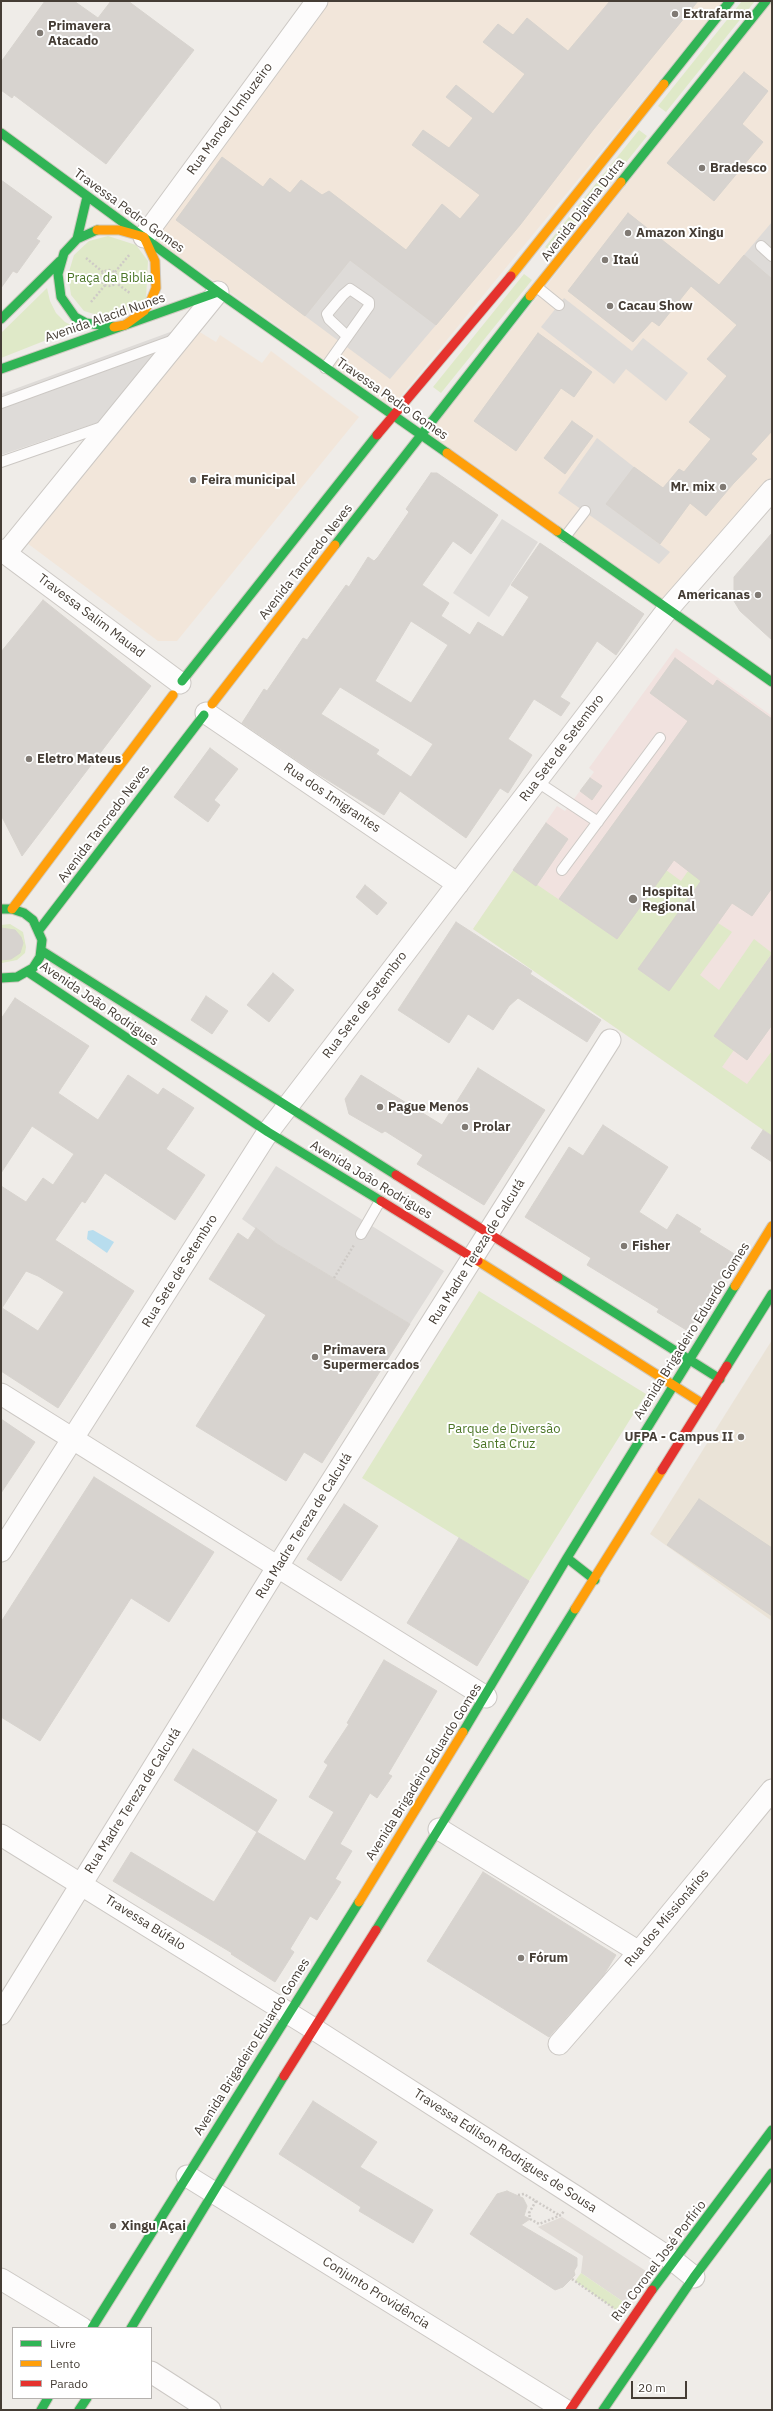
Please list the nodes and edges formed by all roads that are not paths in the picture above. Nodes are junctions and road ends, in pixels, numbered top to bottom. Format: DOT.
graph roads {
  1 [pos="317,1"];
  2 [pos="730,1"];
  3 [pos="766,1"];
  4 [pos="1,133"];
  5 [pos="87,197"];
  6 [pos="77,239"];
  7 [pos="139,243"];
  8 [pos="761,246"];
  9 [pos="772,256"];
  10 [pos="534,258"];
  11 [pos="60,261"];
  12 [pos="551,272"];
  13 [pos="538,288"];
  14 [pos="218,292"];
  15 [pos="559,304"];
  16 [pos="1,318"];
  17 [pos="125,325"];
  18 [pos="348,336"];
  19 [pos="181,338"];
  20 [pos="325,368"];
  21 [pos="1,369"];
  22 [pos="1,403"];
  23 [pos="393,415"];
  24 [pos="111,424"];
  25 [pos="420,435"];
  26 [pos="1,462"];
  27 [pos="772,490"];
  28 [pos="585,511"];
  29 [pos="565,537"];
  30 [pos="3,552"];
  31 [pos="668,609"];
  32 [pos="772,682"];
  33 [pos="182,684"];
  34 [pos="210,687"];
  35 [pos="175,708"];
  36 [pos="203,712"];
  37 [pos="660,738"];
  38 [pos="536,781"];
  39 [pos="598,822"];
  40 [pos="562,870"];
  41 [pos="458,884"];
  42 [pos="1,909"];
  43 [pos="12,909"];
  44 [pos="39,930"];
  45 [pos="42,951"];
  46 [pos="28,972"];
  47 [pos="3,981"];
  48 [pos="610,1040"];
  49 [pos="288,1106"];
  50 [pos="268,1132"];
  51 [pos="380,1201"];
  52 [pos="772,1226"];
  53 [pos="360,1234"];
  54 [pos="490,1234"];
  55 [pos="769,1238"];
  56 [pos="474,1258"];
  57 [pos="772,1294"];
  58 [pos="689,1359"];
  59 [pos="720,1379"];
  60 [pos="674,1385"];
  61 [pos="1,1394"];
  62 [pos="703,1404"];
  63 [pos="72,1439"];
  64 [pos="1,1551"];
  65 [pos="567,1558"];
  66 [pos="278,1566"];
  67 [pos="595,1580"];
  68 [pos="486,1697"];
  69 [pos="772,1790"];
  70 [pos="443,1818"];
  71 [pos="1,1835"];
  72 [pos="82,1884"];
  73 [pos="639,1952"];
  74 [pos="288,2013"];
  75 [pos="1,2014"];
  76 [pos="314,2029"];
  77 [pos="560,2044"];
  78 [pos="772,2130"];
  79 [pos="746,2165"];
  80 [pos="772,2173"];
  81 [pos="187,2176"];
  82 [pos="214,2193"];
  83 [pos="674,2261"];
  84 [pos="694,2277"];
  85 [pos="1,2279"];
  86 [pos="80,2327"];
  87 [pos="93,2327"];
  88 [pos="132,2327"];
  89 [pos="152,2373"];
  90 [pos="47,2399"];
  91 [pos="86,2399"];
  92 [pos="41,2410"];
  93 [pos="79,2410"];
  94 [pos="210,2410"];
  95 [pos="565,2410"];
  96 [pos="570,2410"];
  97 [pos="603,2410"];
  1 -- 7 [label="street, Rua Manoel Umbuzeiro"];
  2 -- 10 [label="street, Avenida Djalma Dutra"];
  3 -- 12 [label="street, Avenida Djalma Dutra"];
  4 -- 5 [label="street, Travessa Pedro Gomes"];
  5 -- 6 [label="street"];
  5 -- 7 [label="street, Travessa Pedro Gomes"];
  6 -- 7 [label="street"];
  6 -- 11 [label="street"];
  7 -- 14 [label="street, Travessa Pedro Gomes"];
  7 -- 17 [label="street"];
  8 -- 9 [label="lane"];
  10 -- 12 [label="street"];
  10 -- 23 [label="street, Avenida Djalma Dutra"];
  11 -- 16 [label="street"];
  11 -- 17 [label="street"];
  12 -- 13 [label="street, Avenida Djalma Dutra"];
  13 -- 15 [label="lane"];
  13 -- 25 [label="street, Avenida Djalma Dutra"];
  14 -- 17 [label="street, Avenida Alacid Nunes"];
  14 -- 19 [label="street"];
  14 -- 20 [label="street, Travessa Pedro Gomes"];
  17 -- 21 [label="street, Avenida Alacid Nunes"];
  18 -- 18 [label="lane"];
  18 -- 20 [label="lane"];
  19 -- 22 [label="lane"];
  19 -- 24 [label="street"];
  20 -- 23 [label="street, Travessa Pedro Gomes"];
  23 -- 25 [label="street, Travessa Pedro Gomes"];
  23 -- 33 [label="street, Avenida Tancredo Neves"];
  24 -- 26 [label="lane"];
  24 -- 30 [label="street"];
  25 -- 29 [label="street, Travessa Pedro Gomes"];
  25 -- 36 [label="street, Avenida Tancredo Neves"];
  27 -- 31 [label="street, Rua Sete de Setembro"];
  28 -- 29 [label="lane"];
  29 -- 31 [label="street, Travessa Pedro Gomes"];
  30 -- 33 [label="street, Travessa Salim Mauad"];
  31 -- 32 [label="street, Travessa Pedro Gomes"];
  31 -- 38 [label="street, Rua Sete de Setembro"];
  33 -- 35 [label="street"];
  33 -- 43 [label="street, Avenida Tancredo Neves"];
  34 -- 36 [label="street"];
  36 -- 41 [label="street, Rua dos Imigrantes"];
  36 -- 44 [label="street, Avenida Tancredo Neves"];
  37 -- 39 [label="lane"];
  38 -- 39 [label="lane"];
  38 -- 41 [label="street, Rua Sete de Setembro"];
  39 -- 40 [label="lane"];
  41 -- 49 [label="street, Rua Sete de Setembro"];
  42 -- 43 [label="street"];
  43 -- 44 [label="street"];
  44 -- 45 [label="street"];
  45 -- 46 [label="street"];
  45 -- 49 [label="street, Avenida João Rodrigues"];
  46 -- 47 [label="street"];
  46 -- 50 [label="street, Avenida João Rodrigues"];
  48 -- 54 [label="street, Rua Madre Tereza de Calcutá"];
  49 -- 50 [label="street, Rua Sete de Setembro"];
  49 -- 54 [label="street, Avenida João Rodrigues"];
  50 -- 51 [label="street, Avenida João Rodrigues"];
  50 -- 63 [label="street, Rua Sete de Setembro"];
  51 -- 53 [label="lane"];
  51 -- 56 [label="street, Avenida João Rodrigues"];
  52 -- 55 [label="street, Avenida Brigadeiro Eduardo Gomes"];
  54 -- 56 [label="street, Rua Madre Tereza de Calcutá"];
  54 -- 58 [label="street, Avenida João Rodrigues"];
  55 -- 58 [label="street, Avenida Brigadeiro Eduardo Gomes"];
  56 -- 60 [label="street, Avenida João Rodrigues"];
  56 -- 66 [label="street, Rua Madre Tereza de Calcutá"];
  57 -- 59 [label="street"];
  58 -- 59 [label="street, Avenida João Rodrigues"];
  58 -- 60 [label="street, Avenida Brigadeiro Eduardo Gomes"];
  59 -- 62 [label="street"];
  60 -- 62 [label="street, Avenida João Rodrigues"];
  60 -- 65 [label="street, Avenida Brigadeiro Eduardo Gomes"];
  61 -- 63 [label="street"];
  62 -- 67 [label="street"];
  63 -- 64 [label="street, Rua Sete de Setembro"];
  63 -- 66 [label="street"];
  65 -- 67 [label="street"];
  65 -- 68 [label="street, Avenida Brigadeiro Eduardo Gomes"];
  66 -- 68 [label="street"];
  66 -- 72 [label="street, Rua Madre Tereza de Calcutá"];
  67 -- 70 [label="street"];
  68 -- 74 [label="street, Avenida Brigadeiro Eduardo Gomes"];
  69 -- 73 [label="street, Rua dos Missionários"];
  70 -- 73 [label="street"];
  70 -- 76 [label="street"];
  71 -- 72 [label="street, Travessa Búfalo"];
  72 -- 74 [label="street, Travessa Búfalo"];
  72 -- 75 [label="street, Rua Madre Tereza de Calcutá"];
  73 -- 77 [label="street, Rua dos Missionários"];
  74 -- 76 [label="street, Travessa Búfalo"];
  74 -- 81 [label="street, Avenida Brigadeiro Eduardo Gomes"];
  76 -- 82 [label="street"];
  76 -- 83 [label="street, Travessa Edilson Rodrigues de Sousa"];
  78 -- 79 [label="street, Rua Coronel José Porfírio"];
  79 -- 80 [label="street"];
  79 -- 83 [label="street, Rua Coronel José Porfírio"];
  80 -- 84 [label="street"];
  81 -- 82 [label="street, Conjunto Providência"];
  81 -- 87 [label="street, Avenida Brigadeiro Eduardo Gomes"];
  82 -- 88 [label="street"];
  82 -- 95 [label="street, Conjunto Providência"];
  83 -- 84 [label="street, Travessa Edilson Rodrigues de Sousa"];
  83 -- 96 [label="street, Rua Coronel José Porfírio"];
  84 -- 97 [label="street"];
  85 -- 86 [label="street"];
  89 -- 94 [label="street"];
  90 -- 92 [label="street"];
  91 -- 93 [label="street"];
}
